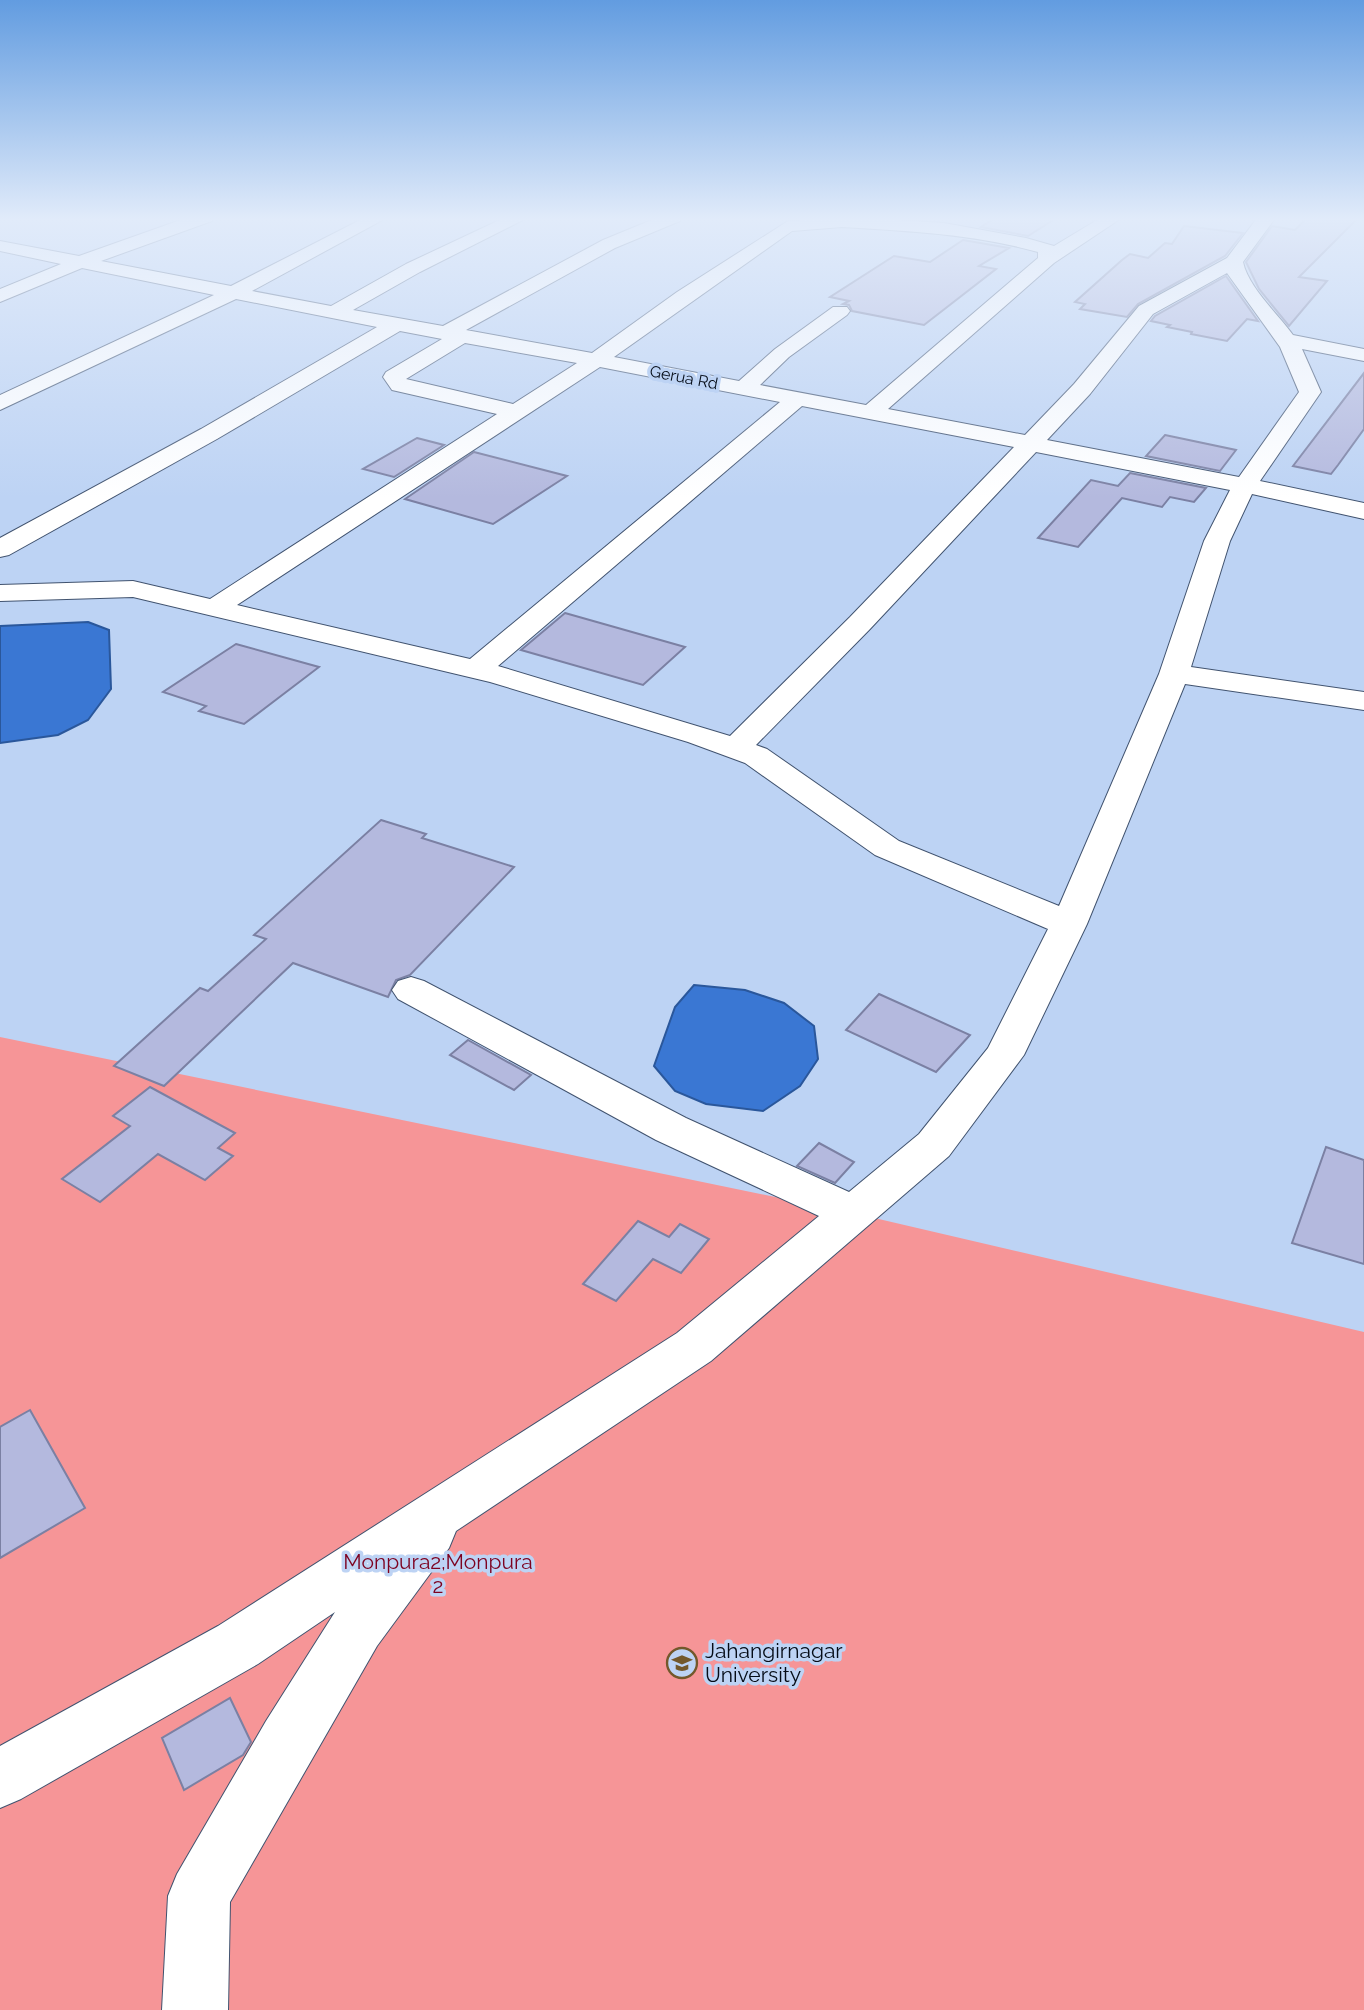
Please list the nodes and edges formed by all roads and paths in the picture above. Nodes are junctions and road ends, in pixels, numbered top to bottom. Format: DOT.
graph roads {
  1 [pos="195,311"];
  2 [pos="324,311"];
  3 [pos="338,311"];
  4 [pos="495,311"];
  5 [pos="664,311"];
  6 [pos="840,311"];
  7 [pos="991,311"];
  8 [pos="1145,311"];
  9 [pos="1265,311"];
  10 [pos="334,313"];
  11 [pos="397,324"];
  12 [pos="453,335"];
  13 [pos="1286,340"];
  14 [pos="1364,355"];
  15 [pos="596,360"];
  16 [pos="744,388"];
  17 [pos="797,399"];
  18 [pos="0,403"];
  19 [pos="518,412"];
  20 [pos="870,413"];
  21 [pos="1029,445"];
  22 [pos="1244,485"];
  23 [pos="1364,511"];
  24 [pos="0,549"];
  25 [pos="0,593"];
  26 [pos="214,608"];
  27 [pos="476,669"];
  28 [pos="1174,674"];
  29 [pos="1364,701"];
  30 [pos="735,748"];
  31 [pos="1069,925"];
  32 [pos="411,990"];
  33 [pos="853,1213"];
  34 [pos="446,1510"];
  35 [pos="0,1777"];
  36 [pos="195,2010"];
  1 -- 18 [label="street"];
  2 -- 10 [label="street, Gerua Rd"];
  3 -- 10 [label="street"];
  4 -- 12 [label="street"];
  5 -- 15 [label="street"];
  6 -- 16 [label="street"];
  7 -- 20 [label="street"];
  8 -- 21 [label="street"];
  9 -- 13 [label="street"];
  10 -- 11 [label="street, Gerua Rd"];
  11 -- 12 [label="street, Gerua Rd"];
  11 -- 24 [label="street"];
  12 -- 15 [label="street, Gerua Rd"];
  12 -- 19 [label="street"];
  13 -- 14 [label="street"];
  13 -- 22 [label="street"];
  15 -- 16 [label="street, Gerua Rd"];
  15 -- 19 [label="street"];
  16 -- 17 [label="street, Gerua Rd"];
  17 -- 20 [label="street, Gerua Rd"];
  17 -- 27 [label="street"];
  19 -- 26 [label="street"];
  20 -- 21 [label="street, Gerua Rd"];
  21 -- 22 [label="street, Gerua Rd"];
  21 -- 30 [label="street"];
  22 -- 23 [label="street, Gerua Rd"];
  22 -- 28 [label="street"];
  25 -- 26 [label="street"];
  26 -- 27 [label="street"];
  27 -- 30 [label="street"];
  28 -- 29 [label="street"];
  28 -- 31 [label="street"];
  30 -- 31 [label="street"];
  31 -- 33 [label="street"];
  32 -- 33 [label="street"];
  33 -- 34 [label="street"];
  34 -- 35 [label="street"];
  34 -- 36 [label="street"];
}
